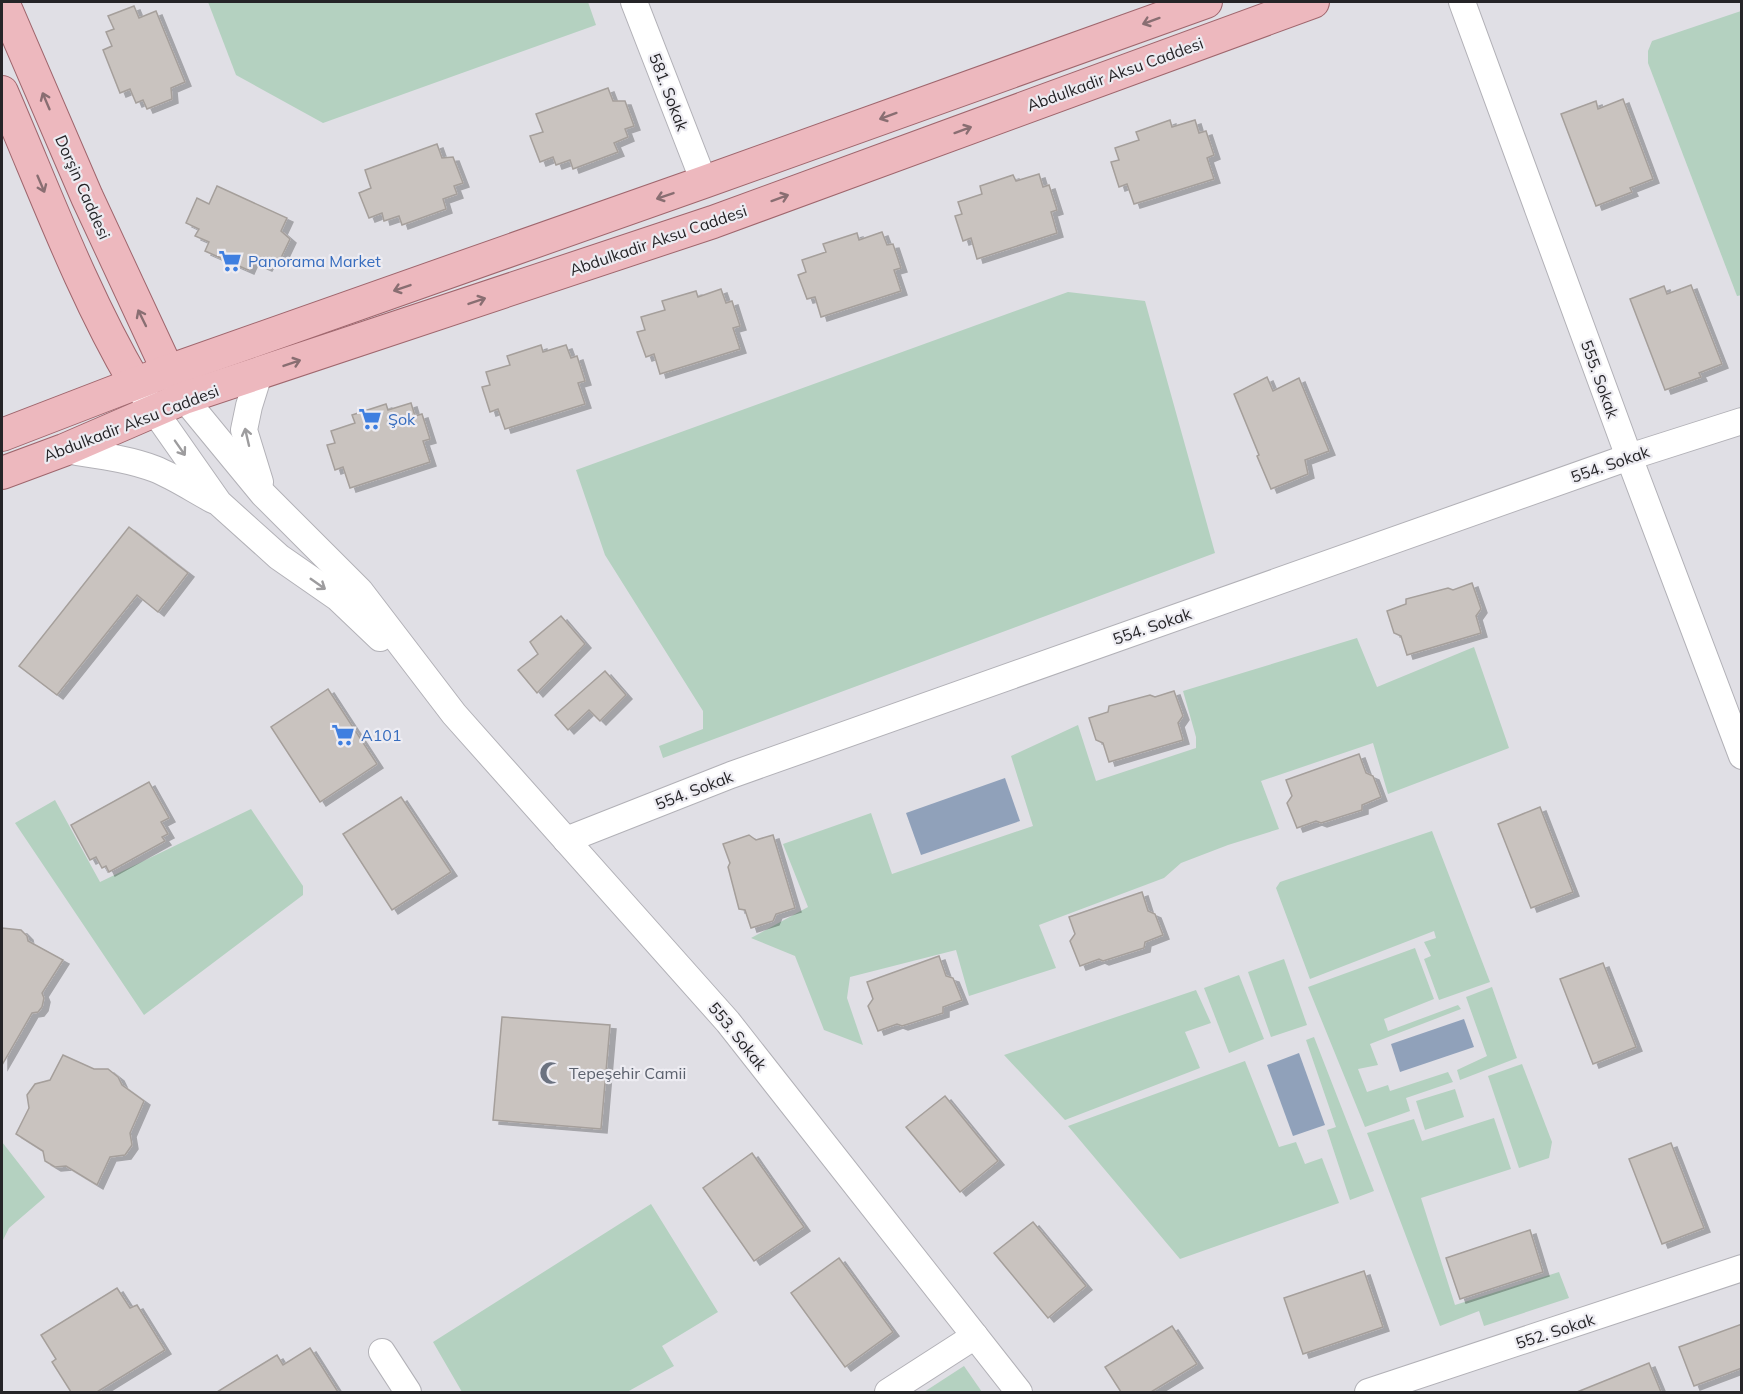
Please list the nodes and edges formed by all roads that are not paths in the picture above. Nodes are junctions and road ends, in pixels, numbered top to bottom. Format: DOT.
graph roads {
  1 [pos="3,2"];
  2 [pos="634,2"];
  3 [pos="1206,2"];
  4 [pos="1313,2"];
  5 [pos="1462,2"];
  6 [pos="2,92"];
  7 [pos="704,182"];
  8 [pos="168,371"];
  9 [pos="259,374"];
  10 [pos="135,382"];
  11 [pos="184,398"];
  12 [pos="155,412"];
  13 [pos="1742,421"];
  14 [pos="2,435"];
  15 [pos="64,450"];
  16 [pos="1629,457"];
  17 [pos="2,473"];
  18 [pos="263,494"];
  19 [pos="219,503"];
  20 [pos="439,693"];
  21 [pos="1742,756"];
  22 [pos="566,840"];
  23 [pos="1742,1268"];
  24 [pos="975,1336"];
  25 [pos="382,1352"];
  26 [pos="408,1392"];
  27 [pos="888,1392"];
  28 [pos="1019,1392"];
  29 [pos="1368,1392"];
  8 -- 1 [label="main road, Dorşin Caddesi, one-way"];
  2 -- 7 [label="street, 581. Sokak"];
  3 -- 7 [label="main road, one-way"];
  9 -- 4 [label="main road, Abdulkadir Aksu Caddesi, one-way"];
  5 -- 16 [label="street, 555. Sokak"];
  6 -- 10 [label="main road, one-way"];
  7 -- 8 [label="main road, one-way"];
  8 -- 10 [label="main road"];
  8 -- 11 [label="street"];
  9 -- 11 [label="main road, Abdulkadir Aksu Caddesi"];
  18 -- 9 [label="street, one-way"];
  10 -- 12 [label="street"];
  10 -- 14 [label="main road"];
  11 -- 12 [label="main road, Abdulkadir Aksu Caddesi"];
  11 -- 18 [label="street"];
  12 -- 15 [label="main road, Abdulkadir Aksu Caddesi"];
  12 -- 19 [label="street, one-way"];
  13 -- 16 [label="street, 554. Sokak"];
  15 -- 17 [label="main road, Abdulkadir Aksu Caddesi"];
  15 -- 19 [label="street"];
  16 -- 21 [label="street, 555. Sokak"];
  16 -- 22 [label="street, 554. Sokak"];
  18 -- 20 [label="street"];
  19 -- 20 [label="street, one-way"];
  20 -- 22 [label="street, 553. Sokak"];
  22 -- 24 [label="street, 553. Sokak"];
  23 -- 29 [label="street, 552. Sokak"];
  24 -- 27 [label="street"];
  24 -- 28 [label="street, 553. Sokak"];
  25 -- 26 [label="street"];
}
